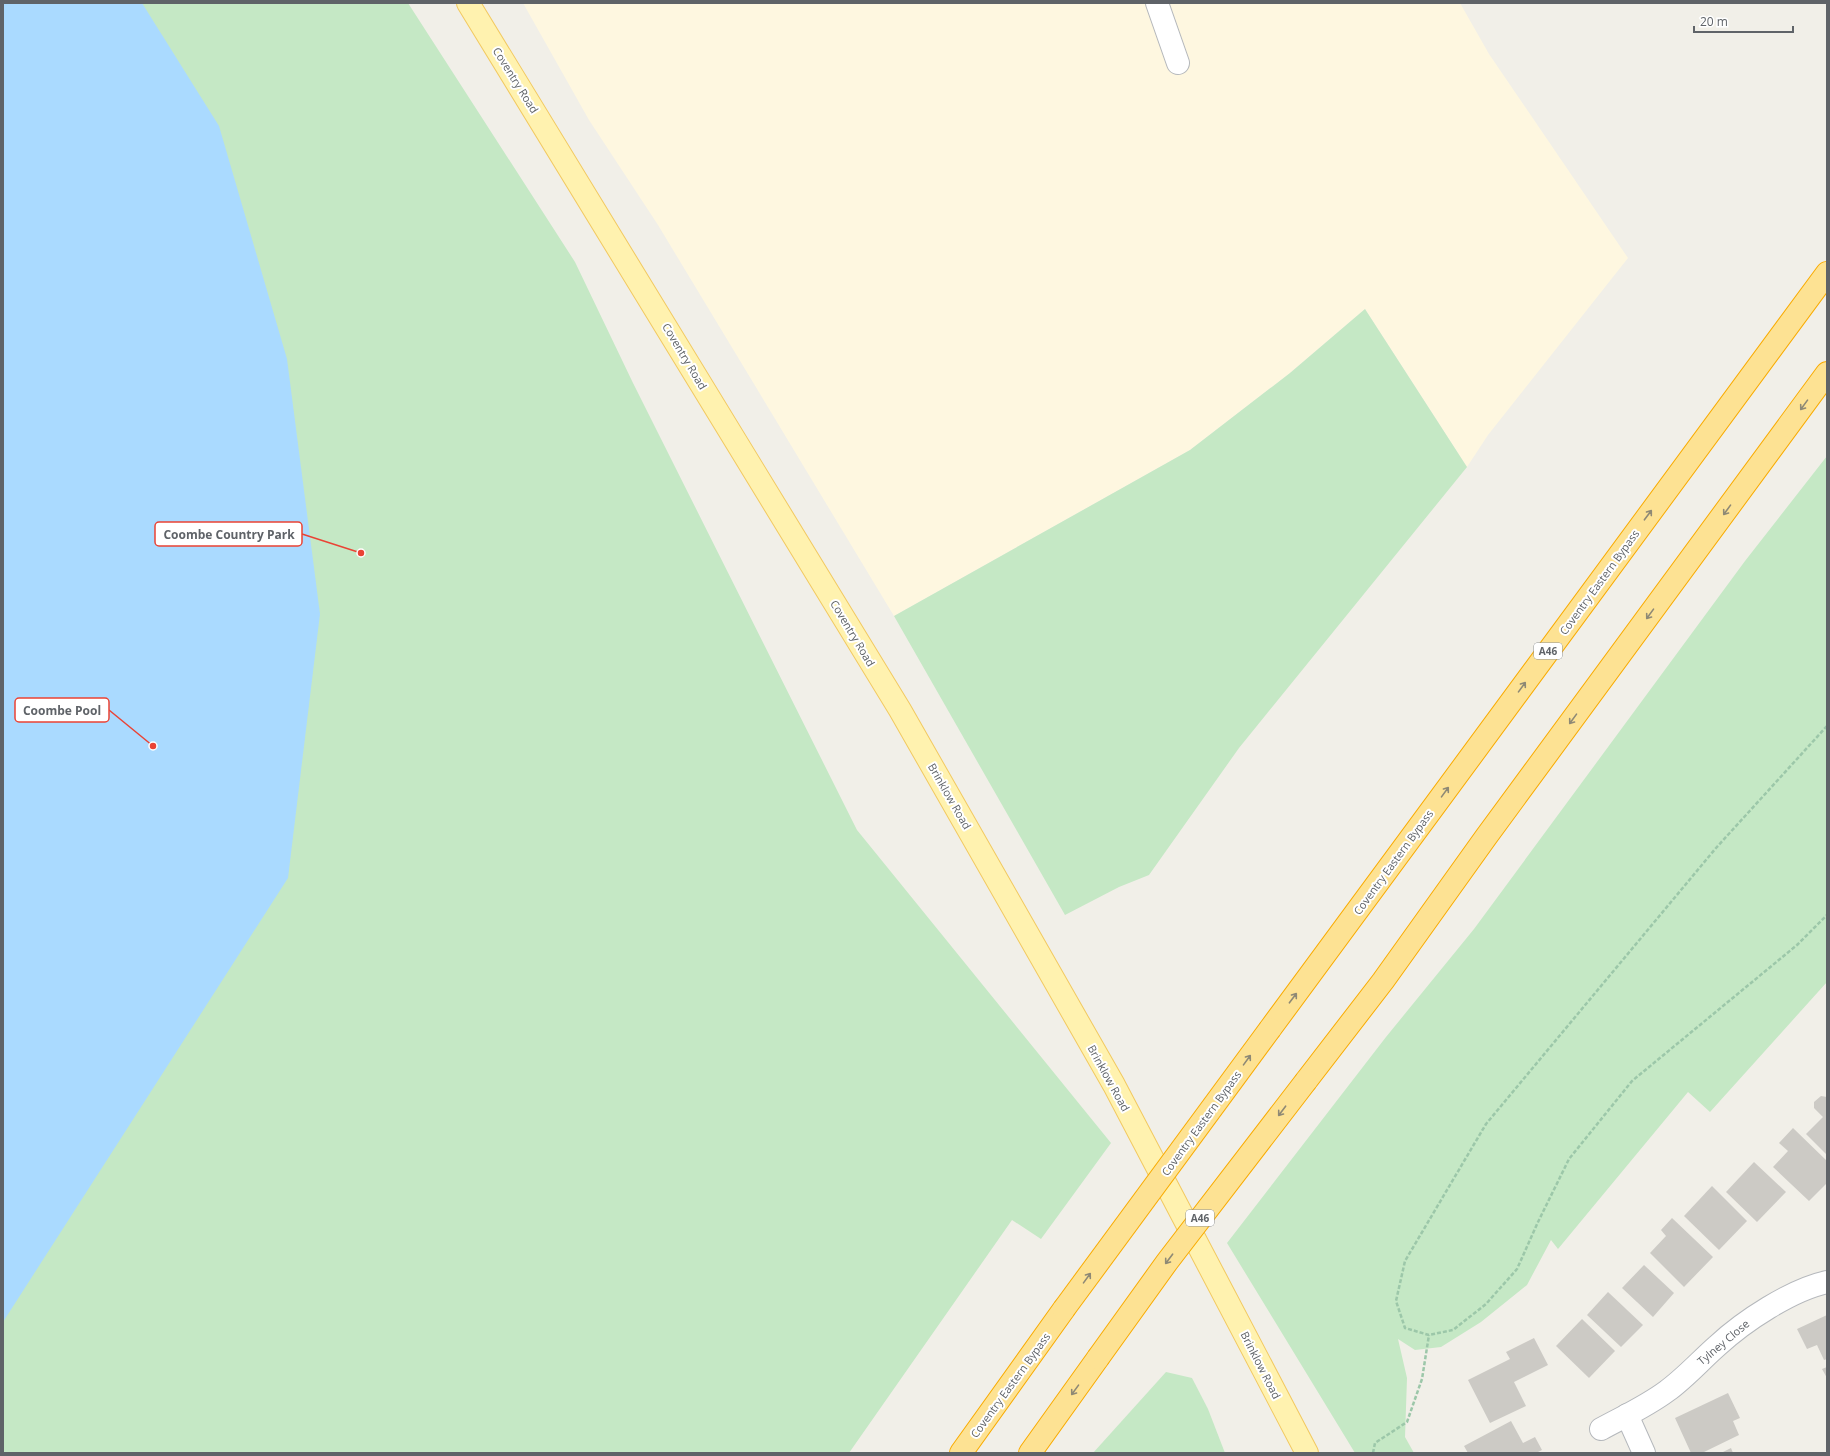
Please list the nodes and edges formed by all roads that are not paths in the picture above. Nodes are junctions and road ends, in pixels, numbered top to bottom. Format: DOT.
graph roads {
  1 [pos="468,3"];
  2 [pos="1157,3"];
  3 [pos="1178,63"];
  4 [pos="1827,273"];
  5 [pos="1827,373"];
  6 [pos="900,710"];
  7 [pos="1827,1282"];
  8 [pos="1627,1415"];
  9 [pos="1601,1428"];
  10 [pos="1643,1452"];
  11 [pos="961,1453"];
  12 [pos="1030,1453"];
  13 [pos="1307,1453"];
  1 -- 6 [label="main road, Coventry Road"];
  2 -- 3 [label="street"];
  11 -- 4 [label="highway, Coventry Eastern Bypass / A46, one-way, bridge"];
  5 -- 12 [label="highway, A46, one-way, bridge"];
  6 -- 13 [label="main road, Brinklow Road"];
  7 -- 8 [label="street, Tylney Close"];
  8 -- 9 [label="street, Tylney Close"];
  8 -- 10 [label="street"];
}
